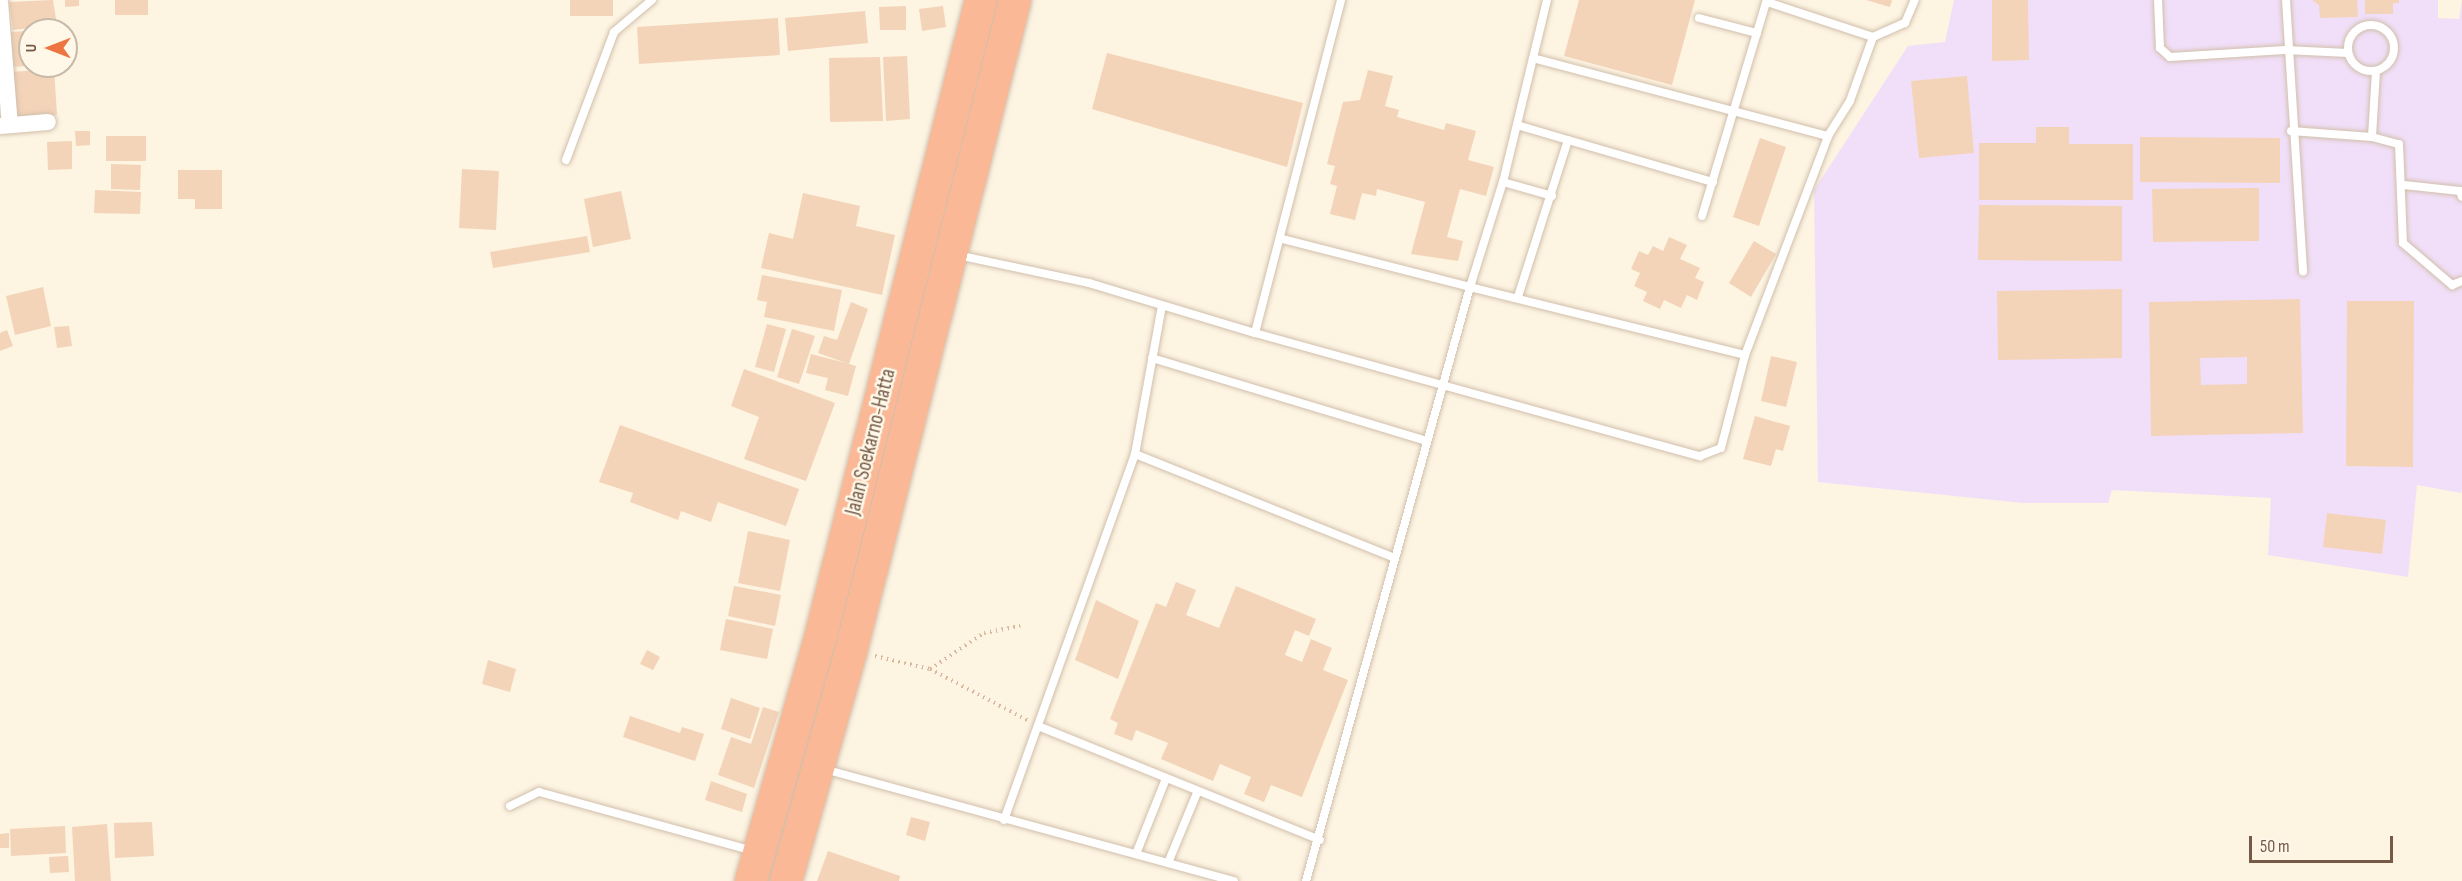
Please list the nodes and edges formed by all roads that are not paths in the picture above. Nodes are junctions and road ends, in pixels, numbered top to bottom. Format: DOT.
graph roads {
  1 [pos="652,0"];
  2 [pos="1015,0"];
  3 [pos="1341,0"];
  4 [pos="1547,0"];
  5 [pos="1915,0"];
  6 [pos="2158,0"];
  7 [pos="2286,0"];
  8 [pos="977,1"];
  9 [pos="1767,1"];
  10 [pos="0,2"];
  11 [pos="1699,18"];
  12 [pos="1757,33"];
  13 [pos="1873,36"];
  14 [pos="2285,50"];
  15 [pos="2348,53"];
  16 [pos="1533,58"];
  17 [pos="2376,71"];
  18 [pos="1734,111"];
  19 [pos="48,122"];
  20 [pos="1517,125"];
  21 [pos="5,126"];
  22 [pos="2291,131"];
  23 [pos="1828,136"];
  24 [pos="2372,137"];
  25 [pos="1568,140"];
  26 [pos="566,160"];
  27 [pos="1503,182"];
  28 [pos="1713,182"];
  29 [pos="2404,185"];
  30 [pos="1552,196"];
  31 [pos="2462,196"];
  32 [pos="1702,216"];
  33 [pos="1283,238"];
  34 [pos="951,254"];
  35 [pos="2303,271"];
  36 [pos="2462,281"];
  37 [pos="1470,287"];
  38 [pos="1518,297"];
  39 [pos="1162,306"];
  40 [pos="1255,333"];
  41 [pos="1745,356"];
  42 [pos="1152,358"];
  43 [pos="1440,386"];
  44 [pos="1424,440"];
  45 [pos="1135,454"];
  46 [pos="1392,557"];
  47 [pos="1038,726"];
  48 [pos="818,768"];
  49 [pos="1165,780"];
  50 [pos="1197,793"];
  51 [pos="510,806"];
  52 [pos="1004,820"];
  53 [pos="1320,840"];
  54 [pos="1136,854"];
  55 [pos="1168,863"];
  56 [pos="755,867"];
  57 [pos="786,881"];
  58 [pos="1233,881"];
  59 [pos="1306,881"];
  1 -- 26 [label="lane"];
  2 -- 34 [label="highway, Jalan Soekarno-Hatta"];
  3 -- 33 [label="lane"];
  4 -- 16 [label="lane"];
  5 -- 13 [label="lane"];
  6 -- 14 [label="lane"];
  7 -- 14 [label="lane"];
  8 -- 56 [label="highway, Jalan Soekarno-Hatta"];
  9 -- 12 [label="lane"];
  9 -- 13 [label="lane"];
  10 -- 21 [label="street"];
  11 -- 12 [label="lane"];
  12 -- 18 [label="lane"];
  13 -- 23 [label="lane"];
  14 -- 15 [label="lane"];
  14 -- 22 [label="lane"];
  15 -- 17 [label="lane"];
  15 -- 17 [label="lane"];
  16 -- 18 [label="lane"];
  16 -- 20 [label="lane"];
  17 -- 24 [label="lane"];
  18 -- 23 [label="lane"];
  18 -- 28 [label="lane"];
  19 -- 21 [label="street"];
  20 -- 25 [label="lane"];
  20 -- 27 [label="lane"];
  22 -- 24 [label="lane"];
  22 -- 35 [label="lane"];
  23 -- 41 [label="lane"];
  24 -- 29 [label="lane"];
  25 -- 28 [label="lane"];
  25 -- 30 [label="lane"];
  27 -- 30 [label="lane"];
  27 -- 37 [label="lane"];
  28 -- 32 [label="lane"];
  29 -- 31 [label="lane"];
  29 -- 36 [label="lane"];
  30 -- 38 [label="lane"];
  33 -- 37 [label="lane"];
  33 -- 40 [label="lane"];
  34 -- 39 [label="lane"];
  34 -- 48 [label="highway, Jalan Soekarno-Hatta"];
  37 -- 38 [label="lane"];
  37 -- 43 [label="lane"];
  38 -- 41 [label="lane"];
  39 -- 40 [label="lane"];
  39 -- 42 [label="lane"];
  40 -- 43 [label="lane"];
  41 -- 43 [label="lane"];
  42 -- 44 [label="lane"];
  42 -- 45 [label="lane"];
  43 -- 44 [label="lane"];
  44 -- 46 [label="lane"];
  45 -- 46 [label="lane"];
  45 -- 47 [label="lane"];
  46 -- 53 [label="lane"];
  47 -- 49 [label="lane"];
  47 -- 52 [label="lane"];
  48 -- 52 [label="lane"];
  48 -- 57 [label="highway, Jalan Soekarno-Hatta"];
  49 -- 50 [label="lane"];
  49 -- 54 [label="lane"];
  50 -- 53 [label="lane"];
  50 -- 55 [label="lane"];
  51 -- 56 [label="lane"];
  52 -- 54 [label="lane"];
  53 -- 59 [label="lane"];
  54 -- 55 [label="lane"];
  55 -- 58 [label="lane"];
}
